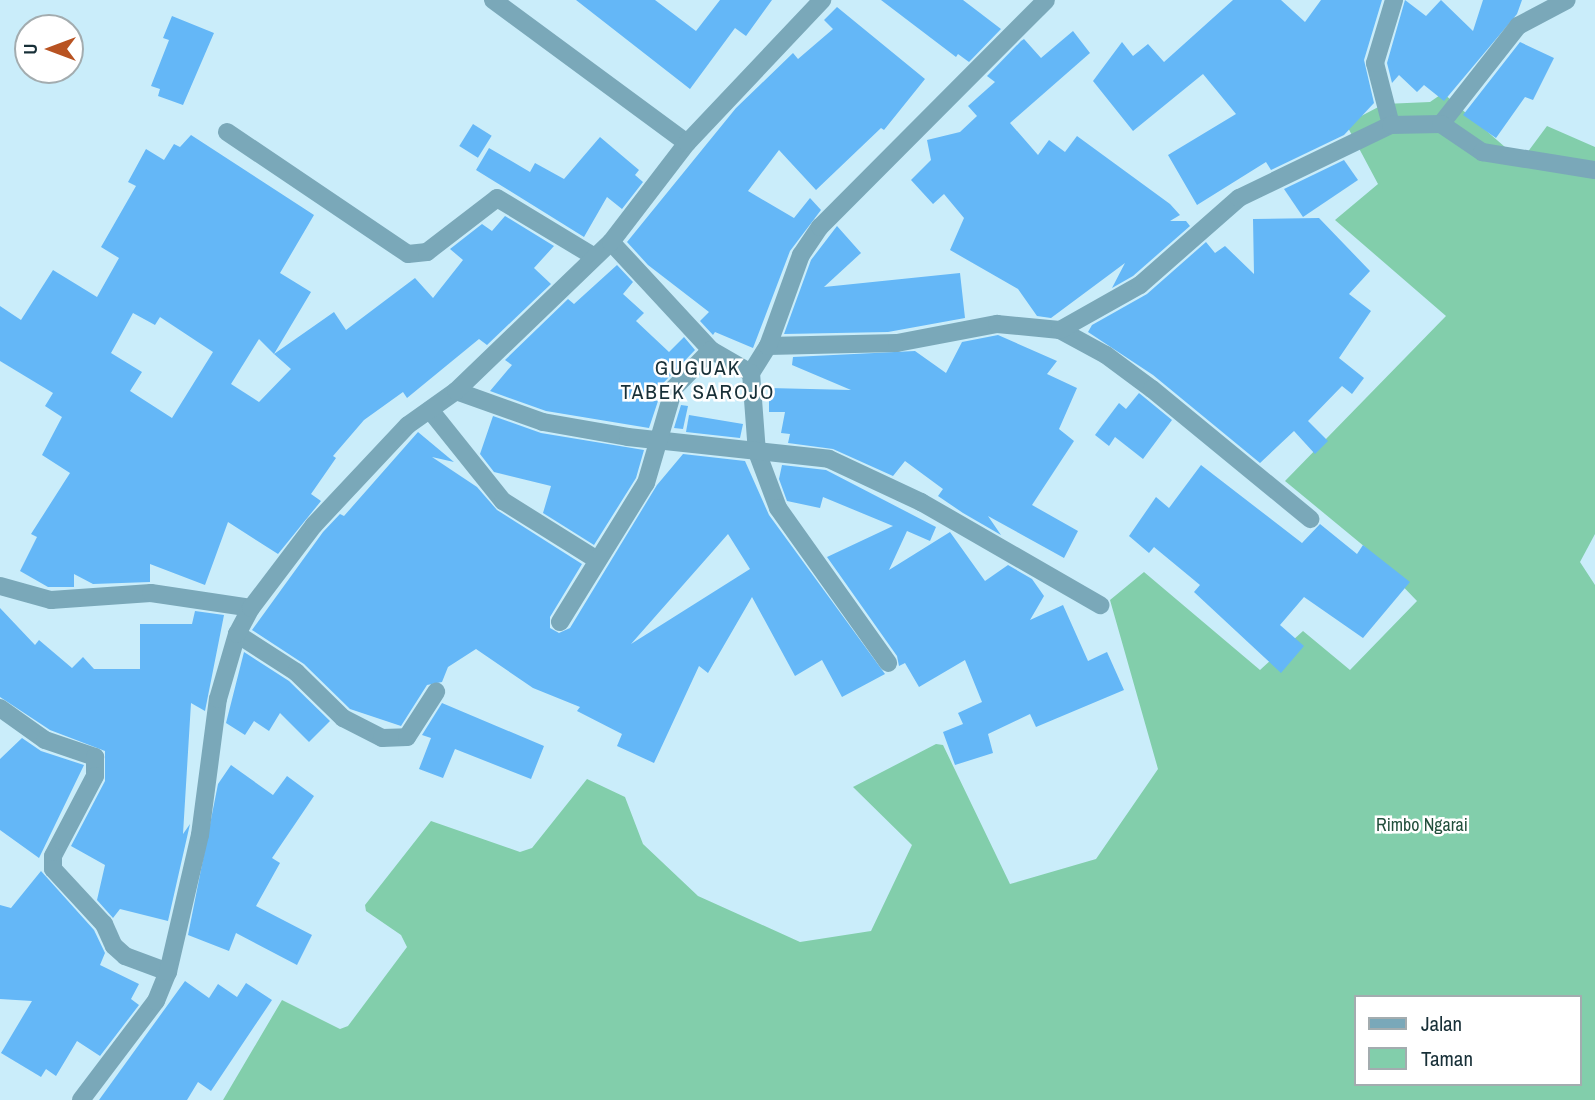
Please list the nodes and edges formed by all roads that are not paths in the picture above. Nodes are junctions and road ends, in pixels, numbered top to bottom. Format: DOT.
graph roads {
  1 [pos="494,0"];
  2 [pos="822,0"];
  3 [pos="1046,0"];
  4 [pos="1394,0"];
  5 [pos="1567,0"];
  6 [pos="1441,124"];
  7 [pos="1391,125"];
  8 [pos="228,132"];
  9 [pos="687,143"];
  10 [pos="1595,170"];
  11 [pos="611,242"];
  12 [pos="593,256"];
  13 [pos="1060,330"];
  14 [pos="768,346"];
  15 [pos="711,350"];
  16 [pos="751,373"];
  17 [pos="456,391"];
  18 [pos="430,410"];
  19 [pos="662,438"];
  20 [pos="757,452"];
  21 [pos="1310,519"];
  22 [pos="597,561"];
  23 [pos="3,589"];
  24 [pos="1100,605"];
  25 [pos="251,608"];
  26 [pos="560,622"];
  27 [pos="237,634"];
  28 [pos="888,663"];
  29 [pos="436,692"];
  30 [pos="0,708"];
  31 [pos="168,972"];
  32 [pos="81,1100"];
  1 -- 9 [label="street"];
  2 -- 9 [label="street"];
  3 -- 14 [label="street"];
  4 -- 7 [label="street"];
  5 -- 6 [label="street"];
  6 -- 7 [label="street"];
  6 -- 10 [label="street"];
  7 -- 13 [label="street"];
  8 -- 12 [label="street"];
  9 -- 11 [label="street"];
  11 -- 12 [label="street"];
  11 -- 15 [label="street"];
  12 -- 17 [label="street"];
  13 -- 14 [label="street"];
  13 -- 21 [label="street"];
  14 -- 16 [label="street"];
  15 -- 16 [label="street"];
  15 -- 19 [label="street"];
  16 -- 20 [label="street"];
  17 -- 18 [label="street"];
  17 -- 19 [label="street"];
  18 -- 22 [label="street"];
  18 -- 25 [label="street"];
  19 -- 20 [label="street"];
  19 -- 22 [label="street"];
  20 -- 24 [label="street"];
  20 -- 28 [label="street"];
  22 -- 26 [label="street"];
  23 -- 25 [label="street"];
  25 -- 27 [label="street"];
  27 -- 29 [label="street"];
  27 -- 31 [label="street"];
  30 -- 31 [label="street"];
  31 -- 32 [label="street"];
}
